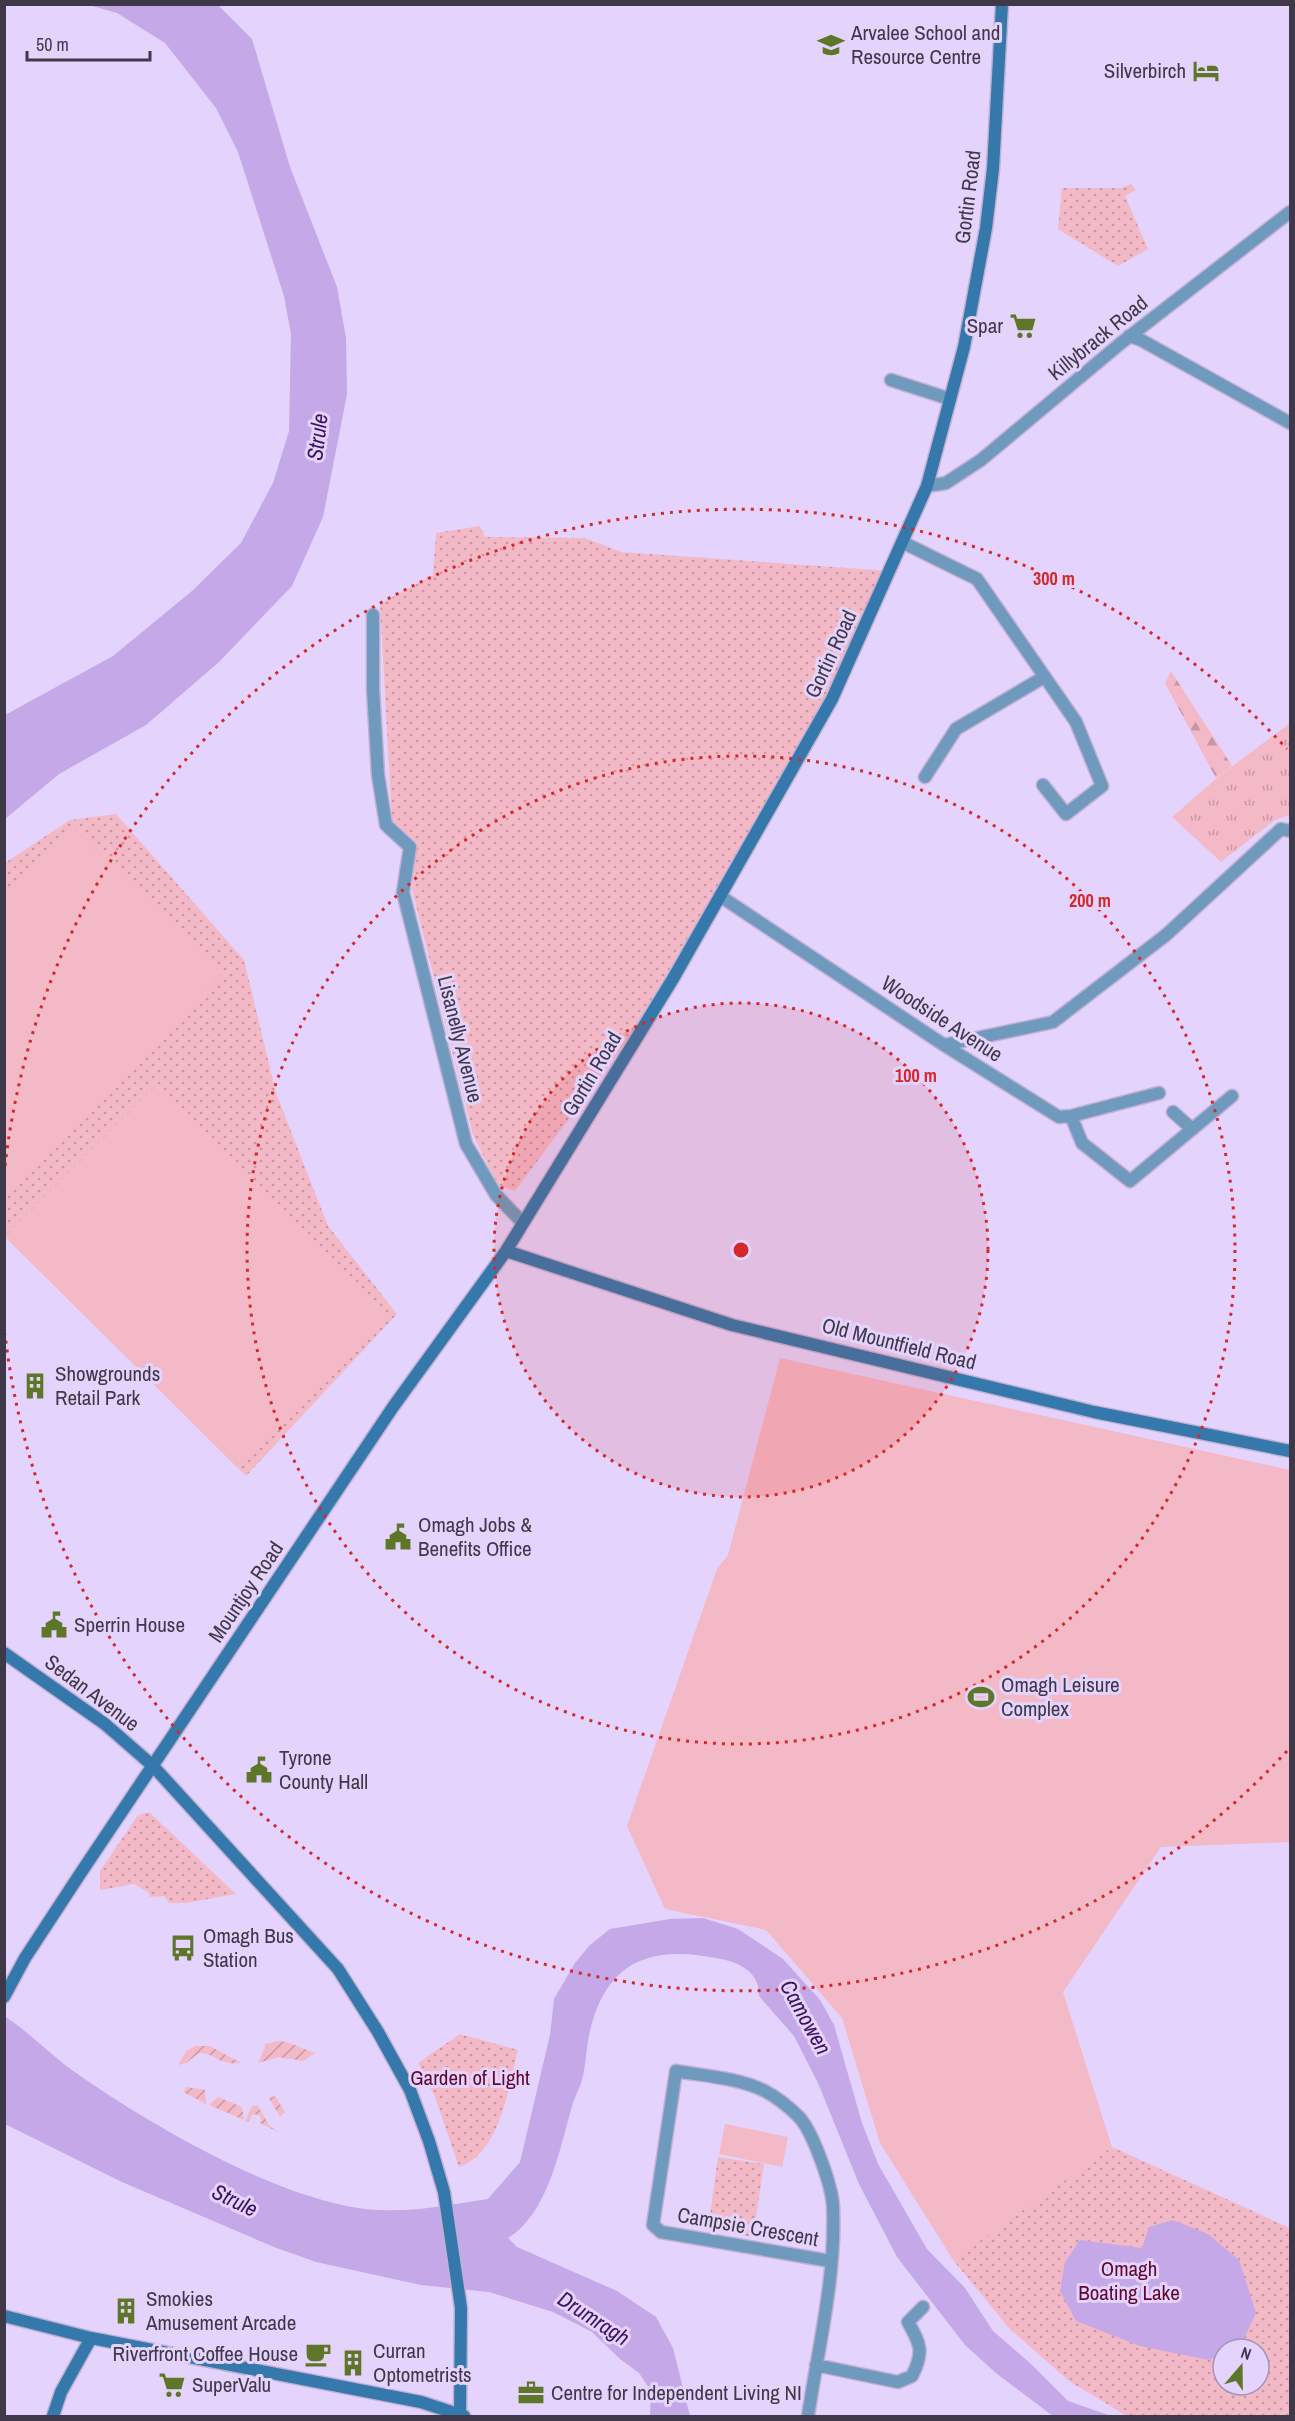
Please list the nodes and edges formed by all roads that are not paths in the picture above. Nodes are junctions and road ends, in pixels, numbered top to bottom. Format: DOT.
graph roads {
  1 [pos="1002,4"];
  2 [pos="1290,212"];
  3 [pos="1130,336"];
  4 [pos="891,380"];
  5 [pos="951,399"];
  6 [pos="1290,423"];
  7 [pos="927,486"];
  8 [pos="904,543"];
  9 [pos="373,615"];
  10 [pos="1044,677"];
  11 [pos="925,777"];
  12 [pos="1043,786"];
  13 [pos="1290,831"];
  14 [pos="720,896"];
  15 [pos="944,1045"];
  16 [pos="1159,1093"];
  17 [pos="1232,1096"];
  18 [pos="1173,1112"];
  19 [pos="1071,1116"];
  20 [pos="1192,1129"];
  21 [pos="523,1223"];
  22 [pos="506,1251"];
  23 [pos="1290,1451"];
  24 [pos="4,1653"];
  25 [pos="153,1766"];
  26 [pos="4,1997"];
  27 [pos="830,2261"];
  28 [pos="923,2307"];
  29 [pos="4,2316"];
  30 [pos="91,2338"];
  31 [pos="816,2365"];
  32 [pos="53,2416"];
  33 [pos="461,2416"];
  34 [pos="808,2416"];
  1 -- 5 [label="main road, Gortin Road"];
  2 -- 3 [label="street, Killybrack Road"];
  3 -- 6 [label="street"];
  3 -- 7 [label="street, Killybrack Road"];
  4 -- 5 [label="street"];
  5 -- 7 [label="main road, Gortin Road"];
  7 -- 8 [label="main road, Gortin Road"];
  8 -- 10 [label="street"];
  8 -- 14 [label="main road, Gortin Road"];
  9 -- 21 [label="street, Lisanelly Avenue"];
  10 -- 11 [label="street"];
  10 -- 12 [label="street"];
  13 -- 15 [label="street"];
  14 -- 15 [label="street, Woodside Avenue"];
  14 -- 21 [label="main road, Gortin Road"];
  15 -- 19 [label="street, Woodside Avenue"];
  16 -- 19 [label="street"];
  17 -- 20 [label="street"];
  18 -- 20 [label="street"];
  19 -- 20 [label="street"];
  21 -- 22 [label="main road, Gortin Road"];
  22 -- 23 [label="main road, Old Mountfield Road"];
  22 -- 25 [label="main road, Mountjoy Road"];
  24 -- 25 [label="main road, Sedan Avenue"];
  25 -- 26 [label="main road, Mountjoy Road"];
  25 -- 33 [label="main road, Sedan Avenue"];
  27 -- 27 [label="street, Campsie Crescent"];
  27 -- 31 [label="street"];
  28 -- 31 [label="street"];
  29 -- 30 [label="main road"];
  30 -- 32 [label="main road"];
  30 -- 33 [label="main road"];
  31 -- 34 [label="street"];
}
